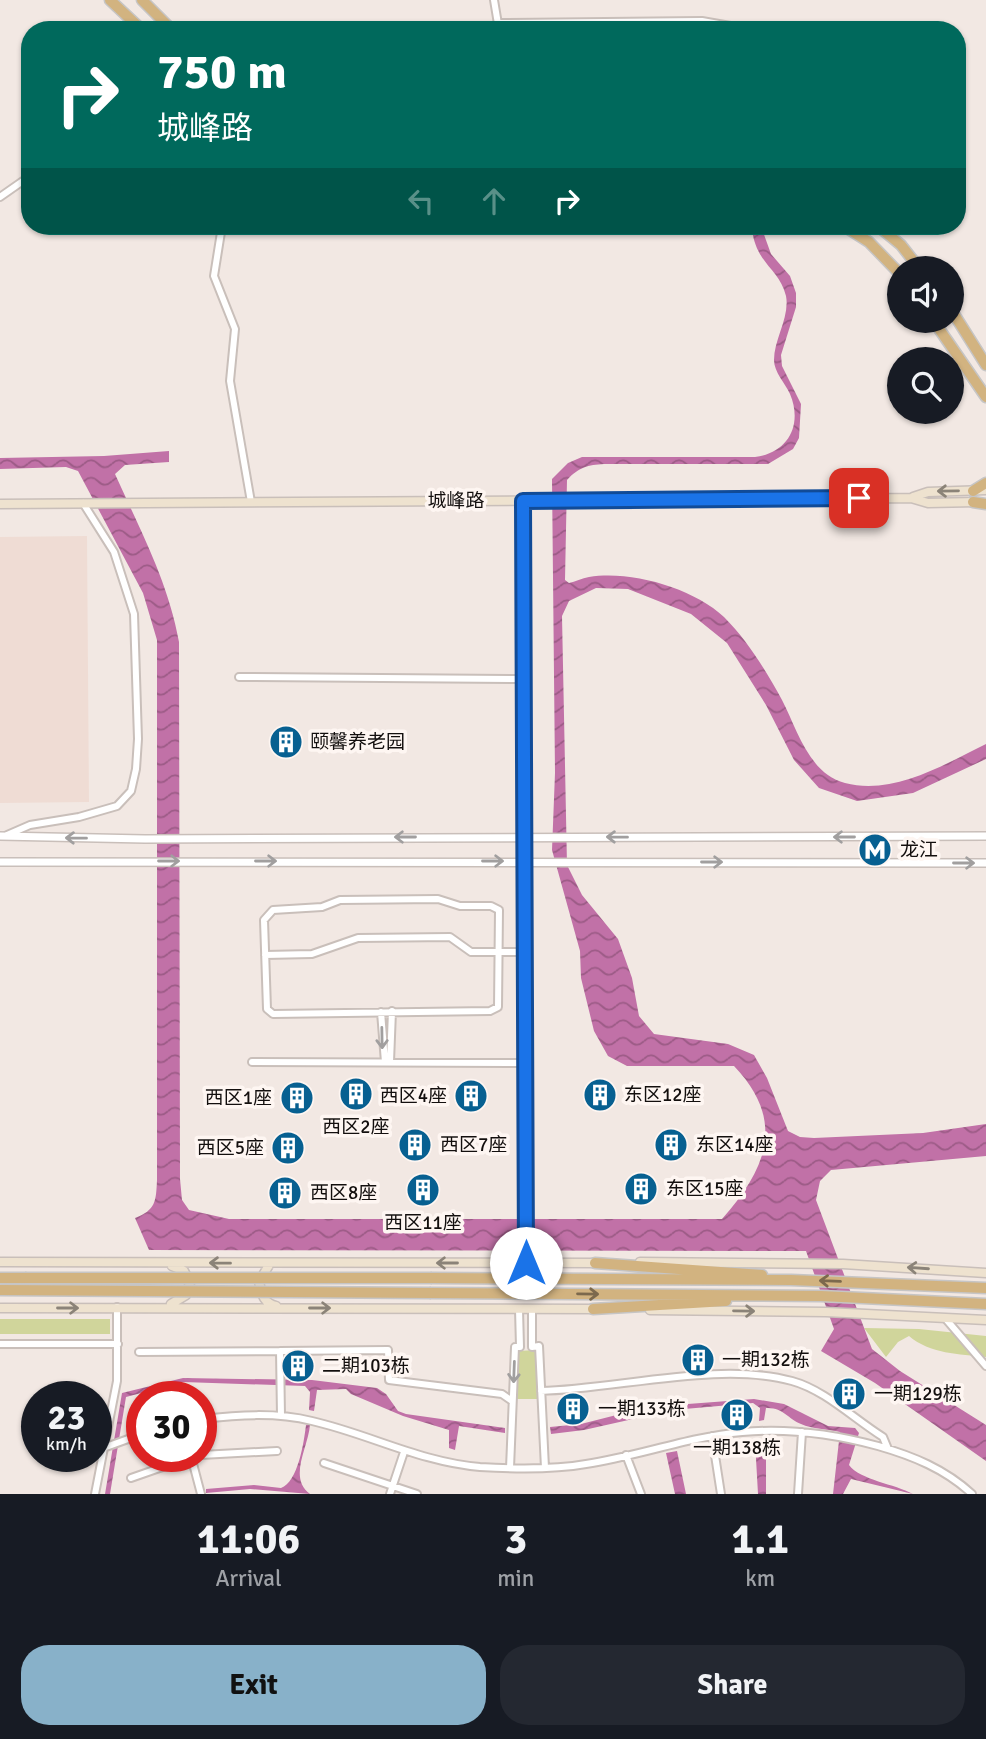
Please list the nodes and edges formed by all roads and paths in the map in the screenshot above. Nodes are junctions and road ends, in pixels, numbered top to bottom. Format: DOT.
graph roads {
  1 [pos="110,0"];
  2 [pos="142,0"];
  3 [pos="494,0"];
  4 [pos="132,21"];
  5 [pos="163,21"];
  6 [pos="498,21"];
  7 [pos="21,182"];
  8 [pos="0,197"];
  9 [pos="221,235"];
  10 [pos="858,235"];
  11 [pos="889,235"];
  12 [pos="910,256"];
  13 [pos="887,261"];
  14 [pos="964,330"];
  15 [pos="942,333"];
  16 [pos="986,365"];
  17 [pos="986,397"];
  18 [pos="986,483"];
  19 [pos="986,490"];
  20 [pos="973,496"];
  21 [pos="523,501"];
  22 [pos="251,502"];
  23 [pos="87,503"];
  24 [pos="986,503"];
  25 [pos="0,504"];
  26 [pos="239,677"];
  27 [pos="523,679"];
  28 [pos="3,836"];
  29 [pos="986,836"];
  30 [pos="524,837"];
  31 [pos="0,862"];
  32 [pos="524,862"];
  33 [pos="986,863"];
  34 [pos="500,952"];
  35 [pos="526,952"];
  36 [pos="265,955"];
  37 [pos="392,1011"];
  38 [pos="381,1012"];
  39 [pos="252,1062"];
  40 [pos="387,1062"];
  41 [pos="526,1063"];
  42 [pos="525,1250"];
  43 [pos="0,1262"];
  44 [pos="157,1263"];
  45 [pos="526,1263"];
  46 [pos="595,1263"];
  47 [pos="270,1265"];
  48 [pos="986,1273"];
  49 [pos="0,1278"];
  50 [pos="786,1280"];
  51 [pos="986,1288"];
  52 [pos="0,1290"];
  53 [pos="821,1296"];
  54 [pos="986,1304"];
  55 [pos="117,1307"];
  56 [pos="158,1307"];
  57 [pos="0,1308"];
  58 [pos="285,1308"];
  59 [pos="519,1309"];
  60 [pos="532,1309"];
  61 [pos="593,1309"];
  62 [pos="944,1316"];
  63 [pos="986,1320"];
  64 [pos="118,1343"];
  65 [pos="0,1344"];
  66 [pos="280,1351"];
  67 [pos="139,1352"];
  68 [pos="986,1366"];
  69 [pos="541,1391"];
  70 [pos="512,1402"];
  71 [pos="281,1416"];
  72 [pos="217,1418"];
  73 [pos="802,1432"];
  74 [pos="712,1436"];
  75 [pos="126,1440"];
  76 [pos="112,1445"];
  77 [pos="888,1449"];
  78 [pos="277,1451"];
  79 [pos="404,1452"];
  80 [pos="217,1454"];
  81 [pos="626,1455"];
  82 [pos="324,1463"];
  83 [pos="510,1468"];
  84 [pos="545,1468"];
  85 [pos="103,1472"];
  86 [pos="148,1472"];
  87 [pos="196,1472"];
  88 [pos="131,1478"];
  89 [pos="393,1485"];
  90 [pos="95,1494"];
  91 [pos="201,1494"];
  92 [pos="390,1494"];
  93 [pos="417,1494"];
  94 [pos="640,1494"];
  95 [pos="721,1494"];
  96 [pos="798,1494"];
  97 [pos="972,1494"];
  1 -- 4 [label="highway"];
  2 -- 5 [label="highway"];
  3 -- 6 [label="street"];
  7 -- 8 [label="street"];
  9 -- 22 [label="street"];
  10 -- 13 [label="highway"];
  11 -- 12 [label="highway"];
  14 -- 16 [label="highway"];
  15 -- 17 [label="highway"];
  18 -- 20 [label="highway"];
  19 -- 20 [label="main road, 城峰路"];
  20 -- 21 [label="main road, 城峰路"];
  20 -- 24 [label="highway"];
  21 -- 22 [label="main road, 城峰路"];
  21 -- 27 [label="street"];
  22 -- 23 [label="main road, 城峰路"];
  23 -- 25 [label="main road, 城峰路"];
  23 -- 28 [label="street"];
  26 -- 27 [label="street"];
  27 -- 30 [label="street"];
  30 -- 28 [label="street, one-way"];
  29 -- 30 [label="street, one-way"];
  30 -- 32 [label="street"];
  31 -- 32 [label="street, one-way"];
  32 -- 33 [label="street, one-way"];
  32 -- 35 [label="street"];
  34 -- 35 [label="street"];
  34 -- 36 [label="street"];
  34 -- 36 [label="street"];
  34 -- 37 [label="street"];
  35 -- 41 [label="street"];
  36 -- 38 [label="street"];
  37 -- 38 [label="street"];
  37 -- 40 [label="street"];
  38 -- 40 [label="street, one-way"];
  39 -- 40 [label="street"];
  40 -- 41 [label="street"];
  41 -- 42 [label="street"];
  42 -- 45 [label="street"];
  43 -- 44 [label="main road"];
  47 -- 44 [label="main road, one-way"];
  44 -- 56 [label="main road"];
  45 -- 46 [label="main road"];
  45 -- 47 [label="main road, one-way"];
  48 -- 46 [label="main road, one-way"];
  46 -- 50 [label="highway"];
  47 -- 58 [label="main road"];
  49 -- 50 [label="highway, bridge"];
  51 -- 50 [label="highway, one-way"];
  52 -- 53 [label="highway, one-way, bridge"];
  53 -- 54 [label="highway"];
  53 -- 61 [label="highway"];
  55 -- 56 [label="main road"];
  57 -- 55 [label="main road, one-way"];
  55 -- 64 [label="street"];
  56 -- 58 [label="main road"];
  58 -- 59 [label="main road, one-way"];
  59 -- 60 [label="main road"];
  59 -- 70 [label="street, one-way"];
  60 -- 61 [label="main road"];
  60 -- 69 [label="street"];
  61 -- 62 [label="main road, one-way"];
  62 -- 63 [label="main road"];
  62 -- 68 [label="street"];
  64 -- 65 [label="street"];
  64 -- 76 [label="street"];
  66 -- 67 [label="street"];
  66 -- 70 [label="street"];
  66 -- 71 [label="street"];
  69 -- 77 [label="street"];
  69 -- 84 [label="street"];
  70 -- 83 [label="street"];
  71 -- 72 [label="street"];
  71 -- 79 [label="street"];
  73 -- 74 [label="street"];
  73 -- 77 [label="street"];
  73 -- 96 [label="street"];
  74 -- 81 [label="street"];
  74 -- 95 [label="street"];
  75 -- 76 [label="street"];
  77 -- 97 [label="street"];
  78 -- 80 [label="street"];
  79 -- 83 [label="street"];
  79 -- 89 [label="street"];
  81 -- 84 [label="street"];
  81 -- 94 [label="street"];
  82 -- 89 [label="street"];
  83 -- 84 [label="street"];
  85 -- 90 [label="street"];
  86 -- 88 [label="street"];
  87 -- 91 [label="street"];
  89 -- 92 [label="street"];
  89 -- 93 [label="street"];
}
